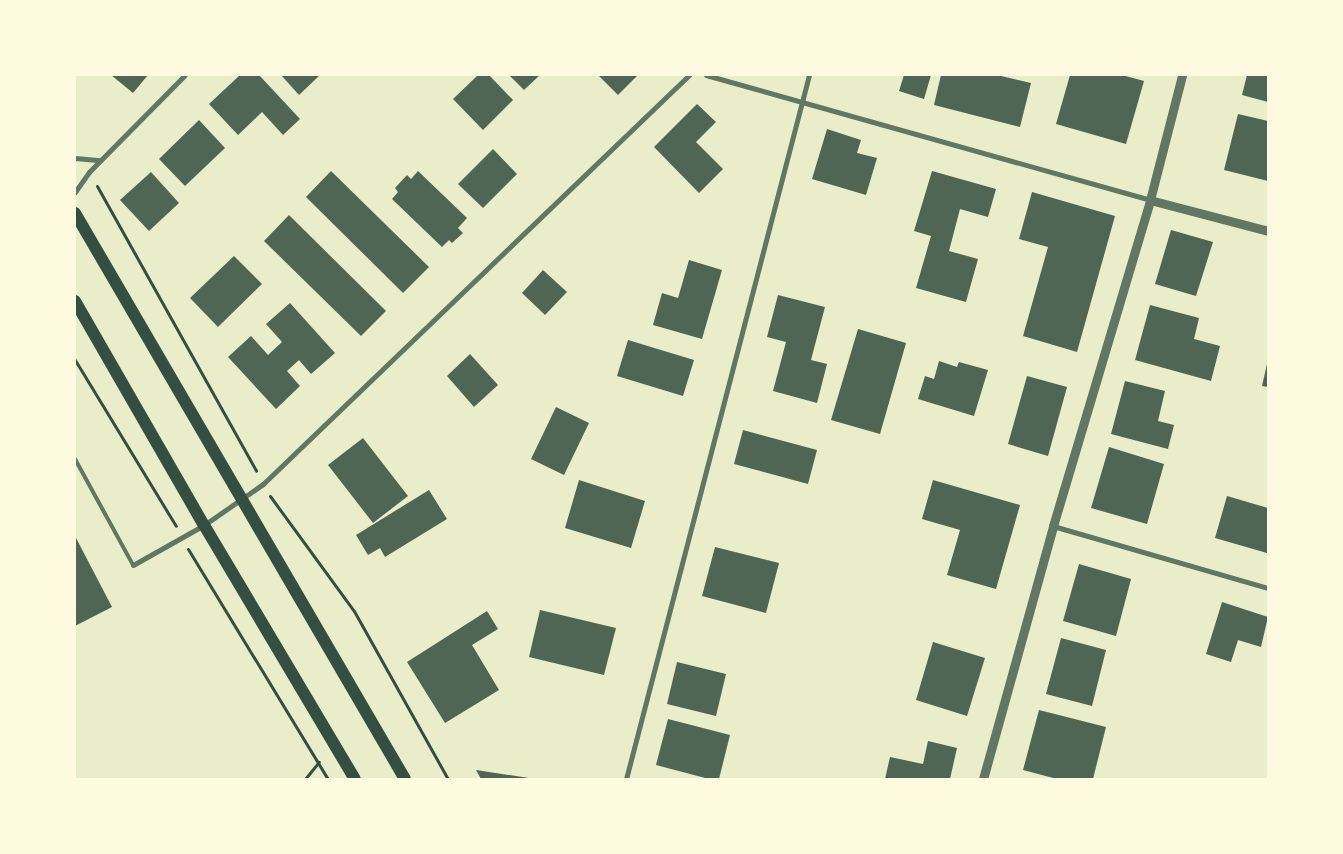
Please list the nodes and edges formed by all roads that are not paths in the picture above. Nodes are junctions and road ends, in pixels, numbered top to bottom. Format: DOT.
graph roads {
  1 [pos="185,75"];
  2 [pos="689,75"];
  3 [pos="706,75"];
  4 [pos="809,75"];
  5 [pos="1182,75"];
  6 [pos="800,103"];
  7 [pos="75,158"];
  8 [pos="100,160"];
  9 [pos="75,192"];
  10 [pos="1150,200"];
  11 [pos="75,213"];
  12 [pos="1268,231"];
  13 [pos="75,301"];
  14 [pos="75,459"];
  15 [pos="244,499"];
  16 [pos="204,525"];
  17 [pos="1053,526"];
  18 [pos="133,565"];
  19 [pos="1268,588"];
  20 [pos="356,779"];
  21 [pos="405,779"];
  22 [pos="626,779"];
  23 [pos="983,779"];
  1 -- 8 [label="street"];
  2 -- 15 [label="street"];
  3 -- 6 [label="street"];
  4 -- 6 [label="street"];
  5 -- 10 [label="street"];
  6 -- 10 [label="street"];
  6 -- 22 [label="street"];
  7 -- 8 [label="street"];
  8 -- 9 [label="street"];
  10 -- 12 [label="street"];
  10 -- 17 [label="street"];
  11 -- 15 [label="main road"];
  13 -- 16 [label="main road"];
  14 -- 18 [label="lane"];
  15 -- 16 [label="street"];
  15 -- 21 [label="main road"];
  16 -- 18 [label="street"];
  16 -- 20 [label="main road"];
  17 -- 19 [label="street"];
  17 -- 23 [label="street"];
}
